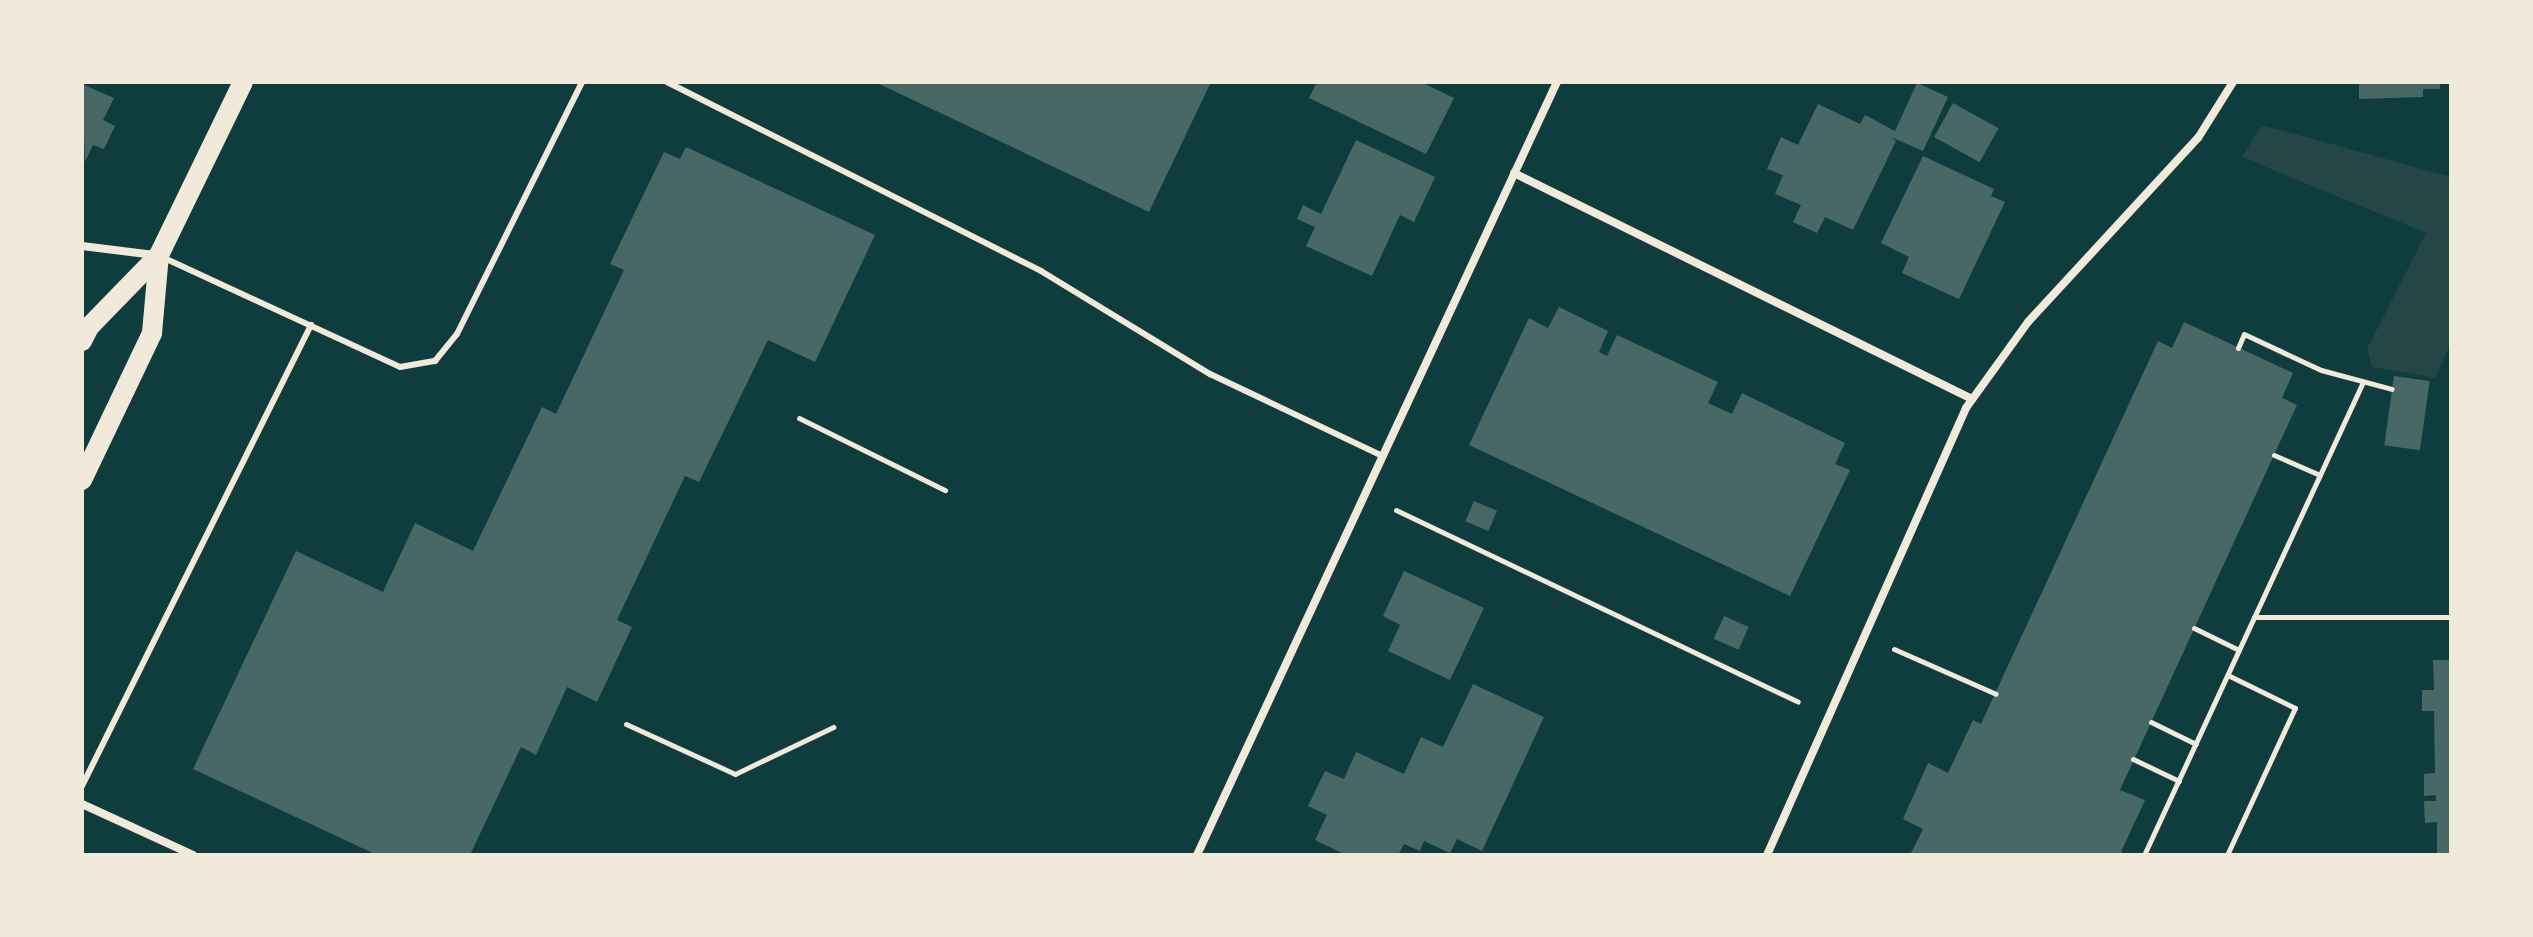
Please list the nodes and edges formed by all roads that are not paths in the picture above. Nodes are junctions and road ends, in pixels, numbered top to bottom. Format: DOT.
graph roads {
  1 [pos="243,82"];
  2 [pos="582,82"];
  3 [pos="667,82"];
  4 [pos="1557,82"];
  5 [pos="2233,82"];
  6 [pos="1514,173"];
  7 [pos="82,246"];
  8 [pos="159,255"];
  9 [pos="311,325"];
  10 [pos="82,341"];
  11 [pos="1972,399"];
  12 [pos="1383,456"];
  13 [pos="82,480"];
  14 [pos="82,786"];
  15 [pos="82,804"];
  16 [pos="193,855"];
  17 [pos="1197,855"];
  18 [pos="1767,855"];
  1 -- 8 [label="main road"];
  2 -- 9 [label="lane"];
  3 -- 12 [label="lane"];
  4 -- 6 [label="street"];
  5 -- 11 [label="street"];
  6 -- 11 [label="street"];
  6 -- 12 [label="street"];
  7 -- 8 [label="street"];
  8 -- 9 [label="lane"];
  8 -- 10 [label="main road"];
  8 -- 13 [label="main road"];
  9 -- 14 [label="lane"];
  11 -- 18 [label="street"];
  12 -- 17 [label="street"];
  15 -- 16 [label="street"];
}
